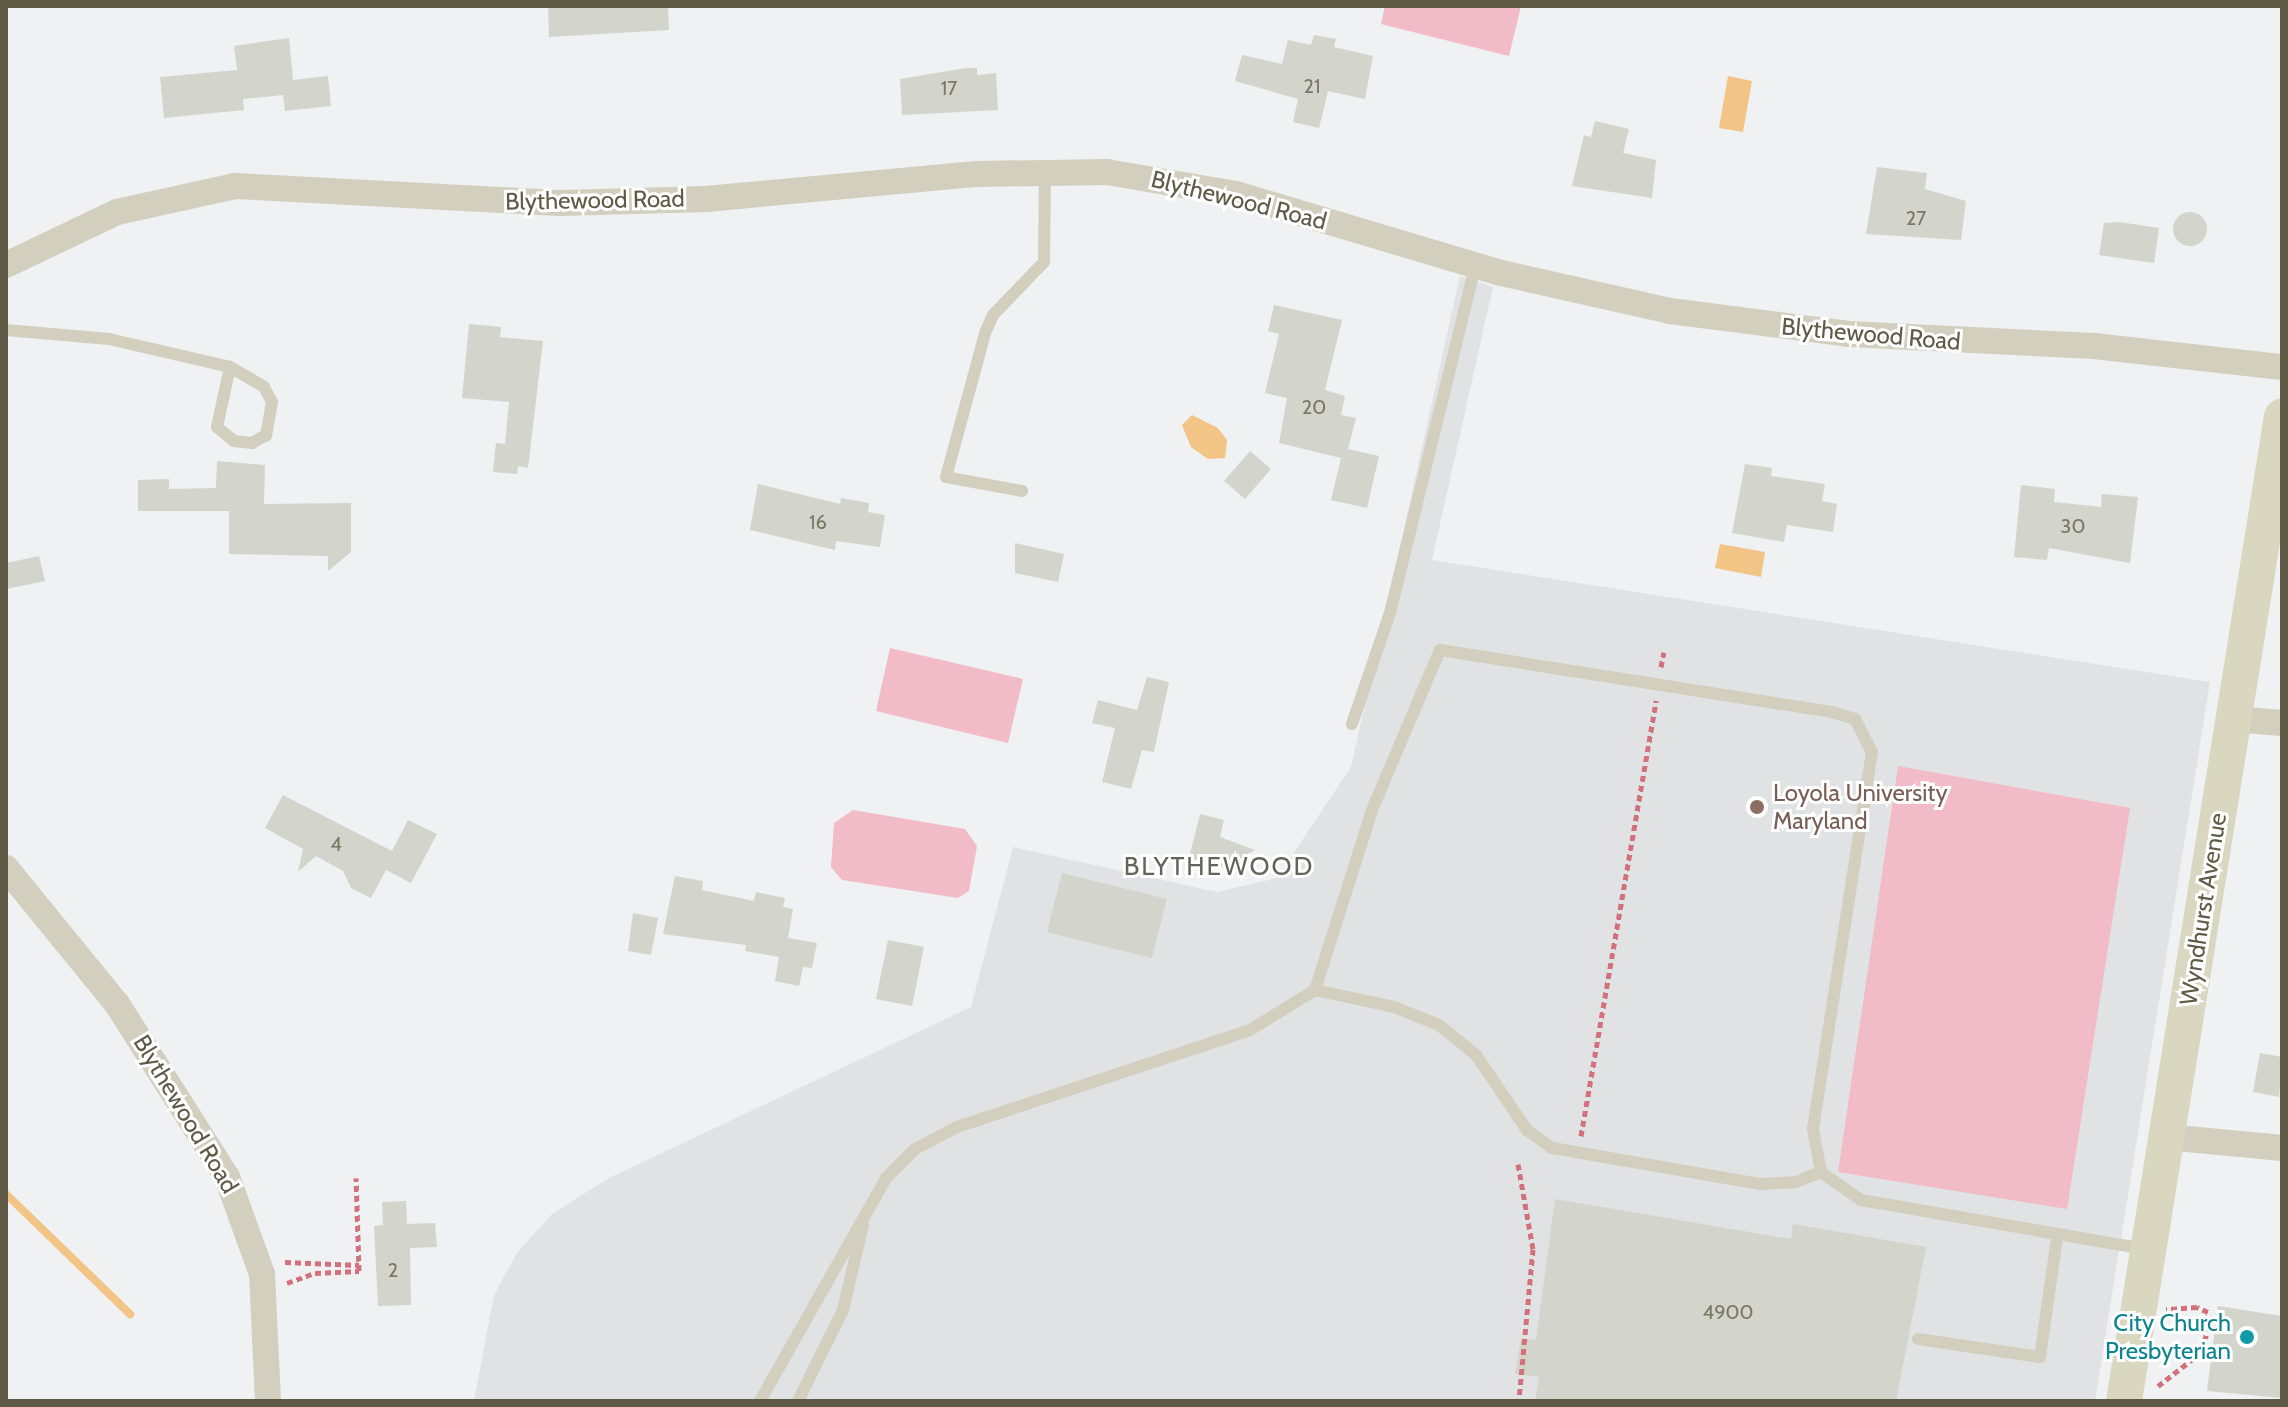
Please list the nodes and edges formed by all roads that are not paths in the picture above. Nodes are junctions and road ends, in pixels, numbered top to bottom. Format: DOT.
graph roads {
  1 [pos="1045,172"];
  2 [pos="6,265"];
  3 [pos="1475,266"];
  4 [pos="6,330"];
  5 [pos="230,367"];
  6 [pos="2282,367"];
  7 [pos="2282,417"];
  8 [pos="1022,491"];
  9 [pos="2233,719"];
  10 [pos="2282,723"];
  11 [pos="1352,724"];
  12 [pos="6,868"];
  13 [pos="1315,990"];
  14 [pos="2166,1137"];
  15 [pos="2282,1148"];
  16 [pos="1821,1172"];
  17 [pos="863,1222"];
  18 [pos="2057,1238"];
  19 [pos="2148,1249"];
  20 [pos="1918,1339"];
  21 [pos="2139,1395"];
  22 [pos="268,1401"];
  23 [pos="760,1401"];
  24 [pos="798,1401"];
  1 -- 2 [label="street, Blythewood Road"];
  1 -- 3 [label="street, Blythewood Road"];
  1 -- 8 [label="lane"];
  3 -- 6 [label="street, Blythewood Road"];
  3 -- 11 [label="lane"];
  4 -- 5 [label="lane"];
  5 -- 5 [label="lane"];
  7 -- 9 [label="street, Wyndhurst Avenue"];
  9 -- 10 [label="street"];
  9 -- 14 [label="street, Wyndhurst Avenue"];
  12 -- 22 [label="street, Blythewood Road"];
  13 -- 16 [label="lane"];
  13 -- 16 [label="lane"];
  13 -- 17 [label="lane"];
  14 -- 15 [label="street"];
  14 -- 19 [label="street, Wyndhurst Avenue"];
  16 -- 18 [label="lane"];
  17 -- 23 [label="lane"];
  17 -- 24 [label="lane"];
  18 -- 19 [label="lane"];
  18 -- 20 [label="lane"];
  19 -- 21 [label="street, Wyndhurst Avenue"];
}
